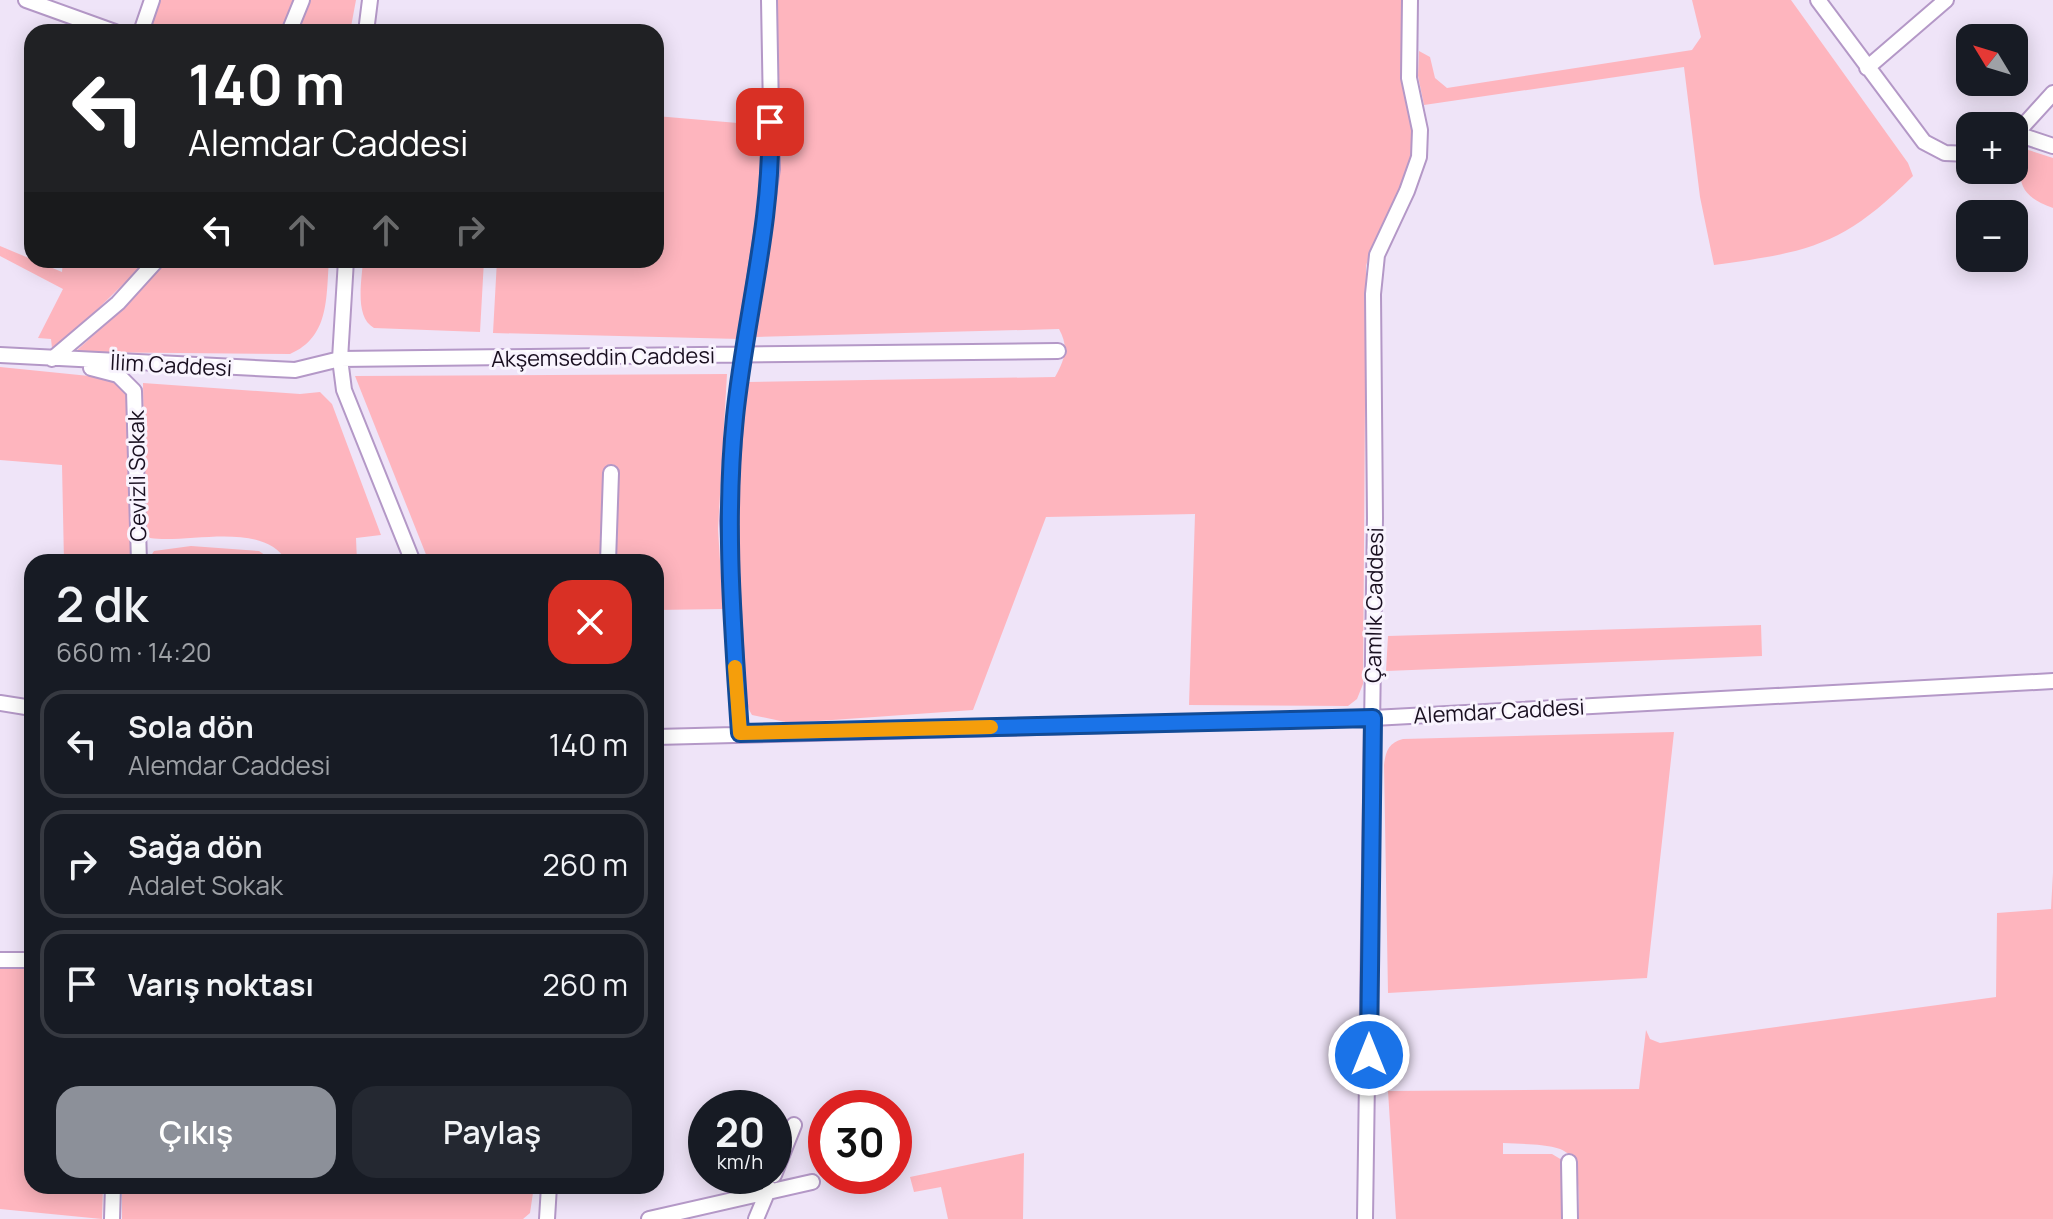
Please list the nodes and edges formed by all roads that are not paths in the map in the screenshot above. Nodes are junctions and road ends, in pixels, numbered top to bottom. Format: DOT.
graph roads {
  1 [pos="26,0"];
  2 [pos="152,0"];
  3 [pos="302,0"];
  4 [pos="370,0"];
  5 [pos="769,0"];
  6 [pos="1410,0"];
  7 [pos="1818,0"];
  8 [pos="1946,0"];
  9 [pos="93,24"];
  10 [pos="144,24"];
  11 [pos="292,24"];
  12 [pos="367,24"];
  13 [pos="1867,68"];
  14 [pos="2053,93"];
  15 [pos="2028,121"];
  16 [pos="2028,139"];
  17 [pos="2053,146"];
  18 [pos="1956,153"];
  19 [pos="149,268"];
  20 [pos="346,268"];
  21 [pos="1058,351"];
  22 [pos="0,355"];
  23 [pos="744,355"];
  24 [pos="52,359"];
  25 [pos="340,359"];
  26 [pos="611,473"];
  27 [pos="139,554"];
  28 [pos="410,554"];
  29 [pos="608,554"];
  30 [pos="2053,681"];
  31 [pos="0,703"];
  32 [pos="24,707"];
  33 [pos="1373,718"];
  34 [pos="740,733"];
  35 [pos="664,737"];
  36 [pos="0,960"];
  37 [pos="24,960"];
  38 [pos="794,1125"];
  39 [pos="792,1130"];
  40 [pos="1569,1162"];
  41 [pos="113,1194"];
  42 [pos="549,1194"];
  43 [pos="758,1194"];
  44 [pos="766,1194"];
  45 [pos="112,1219"];
  46 [pos="547,1219"];
  47 [pos="649,1219"];
  48 [pos="756,1219"];
  49 [pos="1365,1219"];
  50 [pos="1570,1219"];
  1 -- 9 [label="street"];
  2 -- 10 [label="street"];
  3 -- 11 [label="street"];
  4 -- 12 [label="street"];
  5 -- 23 [label="street"];
  6 -- 33 [label="street, Çamlık Caddesi"];
  7 -- 13 [label="street"];
  8 -- 13 [label="street"];
  13 -- 18 [label="street"];
  14 -- 15 [label="street"];
  16 -- 17 [label="street"];
  19 -- 24 [label="street"];
  20 -- 25 [label="street"];
  21 -- 23 [label="street, Akşemseddin Caddesi"];
  22 -- 24 [label="street, İlim Caddesi"];
  23 -- 25 [label="street, Akşemseddin Caddesi"];
  23 -- 34 [label="street"];
  24 -- 25 [label="street, İlim Caddesi"];
  24 -- 27 [label="street, Cevizli Sokak"];
  25 -- 28 [label="street"];
  26 -- 29 [label="street"];
  30 -- 33 [label="street, Alemdar Caddesi"];
  31 -- 32 [label="street"];
  33 -- 34 [label="street, Alemdar Caddesi"];
  33 -- 49 [label="street, Çamlık Caddesi"];
  34 -- 35 [label="street, Alemdar Caddesi"];
  36 -- 37 [label="street"];
  38 -- 39 [label="street"];
  40 -- 50 [label="street"];
  41 -- 45 [label="street"];
  42 -- 46 [label="street"];
  43 -- 47 [label="street"];
  44 -- 48 [label="street"];
}
